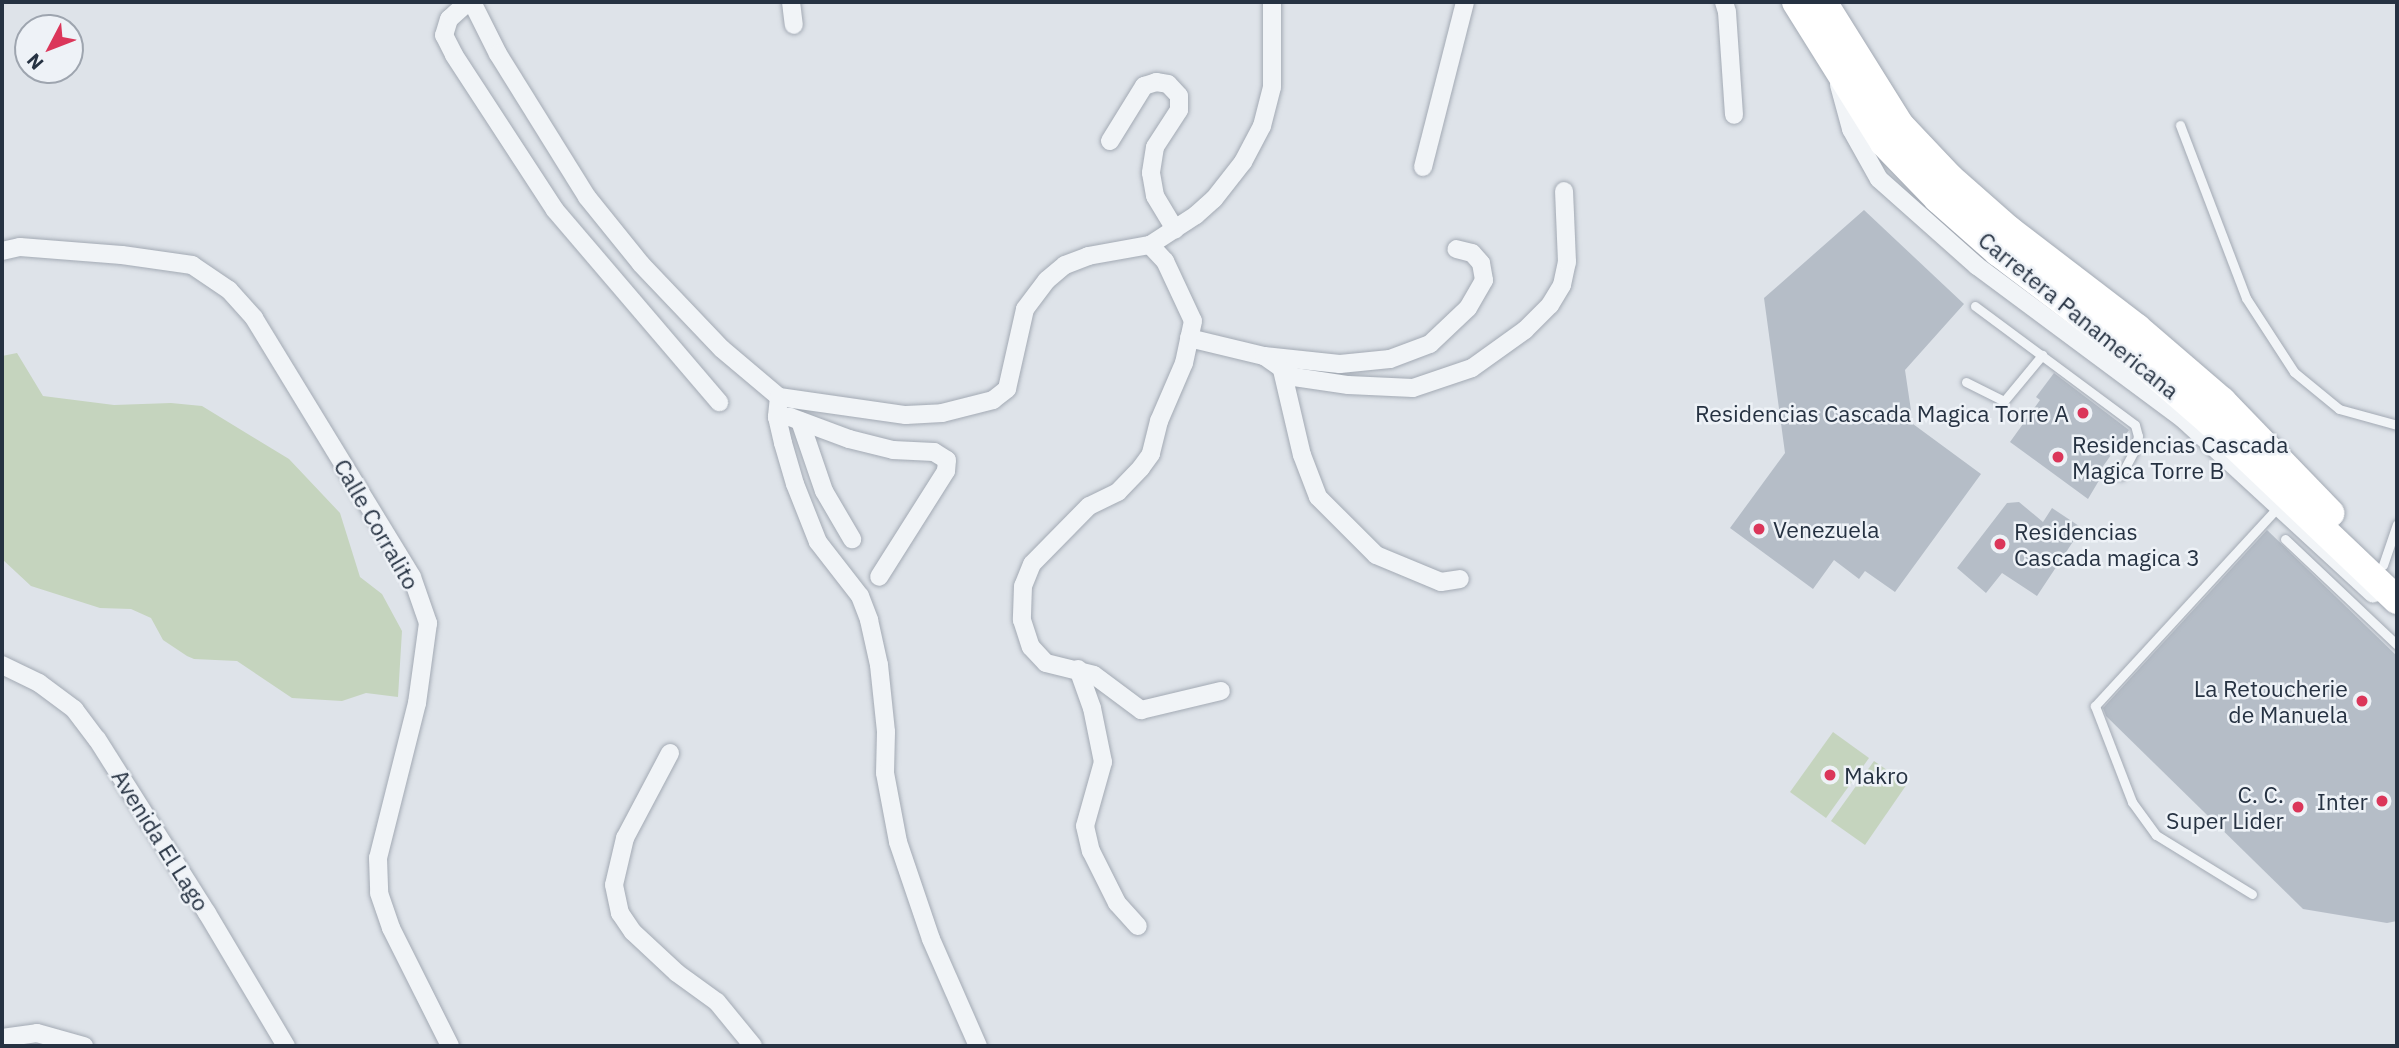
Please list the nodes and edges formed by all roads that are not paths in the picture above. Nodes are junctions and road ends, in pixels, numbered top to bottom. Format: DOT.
graph roads {
  1 [pos="470,2"];
  2 [pos="791,2"];
  3 [pos="1272,2"];
  4 [pos="1465,2"];
  5 [pos="1724,2"];
  6 [pos="1796,2"];
  7 [pos="1823,2"];
  8 [pos="794,25"];
  9 [pos="1833,61"];
  10 [pos="1734,115"];
  11 [pos="2180,125"];
  12 [pos="1110,141"];
  13 [pos="1423,167"];
  14 [pos="1564,191"];
  15 [pos="1175,229"];
  16 [pos="1150,245"];
  17 [pos="1456,249"];
  18 [pos="2,251"];
  19 [pos="1975,306"];
  20 [pos="1189,338"];
  21 [pos="2042,355"];
  22 [pos="1264,356"];
  23 [pos="1282,370"];
  24 [pos="1966,382"];
  25 [pos="779,397"];
  26 [pos="719,402"];
  27 [pos="777,416"];
  28 [pos="800,421"];
  29 [pos="2397,425"];
  30 [pos="2121,475"];
  31 [pos="2278,507"];
  32 [pos="2397,524"];
  33 [pos="852,539"];
  34 [pos="2286,539"];
  35 [pos="2390,571"];
  36 [pos="879,577"];
  37 [pos="1460,579"];
  38 [pos="2397,600"];
  39 [pos="2397,611"];
  40 [pos="2397,645"];
  41 [pos="2,665"];
  42 [pos="1078,668"];
  43 [pos="1221,691"];
  44 [pos="670,753"];
  45 [pos="2252,894"];
  46 [pos="1138,926"];
  47 [pos="2,1038"];
  48 [pos="84,1046"];
  49 [pos="286,1046"];
  50 [pos="450,1046"];
  51 [pos="753,1046"];
  52 [pos="978,1046"];
  1 -- 25 [label="street"];
  1 -- 26 [label="street"];
  2 -- 8 [label="street"];
  3 -- 15 [label="street"];
  4 -- 13 [label="street"];
  5 -- 10 [label="street"];
  6 -- 9 [label="main road, Carretera Panamericana"];
  7 -- 35 [label="main road, Carretera Panamericana"];
  9 -- 31 [label="street"];
  9 -- 38 [label="main road, Carretera Panamericana"];
  11 -- 29 [label="lane"];
  12 -- 15 [label="street"];
  14 -- 23 [label="street"];
  15 -- 16 [label="street"];
  16 -- 20 [label="street"];
  16 -- 25 [label="street"];
  17 -- 22 [label="street"];
  18 -- 50 [label="street, Calle Corralito"];
  19 -- 21 [label="lane"];
  20 -- 22 [label="street"];
  20 -- 42 [label="street"];
  21 -- 24 [label="lane"];
  21 -- 30 [label="lane"];
  22 -- 23 [label="street"];
  23 -- 37 [label="street"];
  25 -- 27 [label="street"];
  27 -- 28 [label="street"];
  27 -- 52 [label="street"];
  28 -- 33 [label="street"];
  28 -- 36 [label="street"];
  31 -- 39 [label="street"];
  31 -- 45 [label="lane"];
  32 -- 35 [label="lane"];
  34 -- 40 [label="lane"];
  41 -- 49 [label="street, Avenida El Lago"];
  42 -- 43 [label="street"];
  42 -- 46 [label="street"];
  44 -- 51 [label="street"];
  47 -- 48 [label="street"];
}
